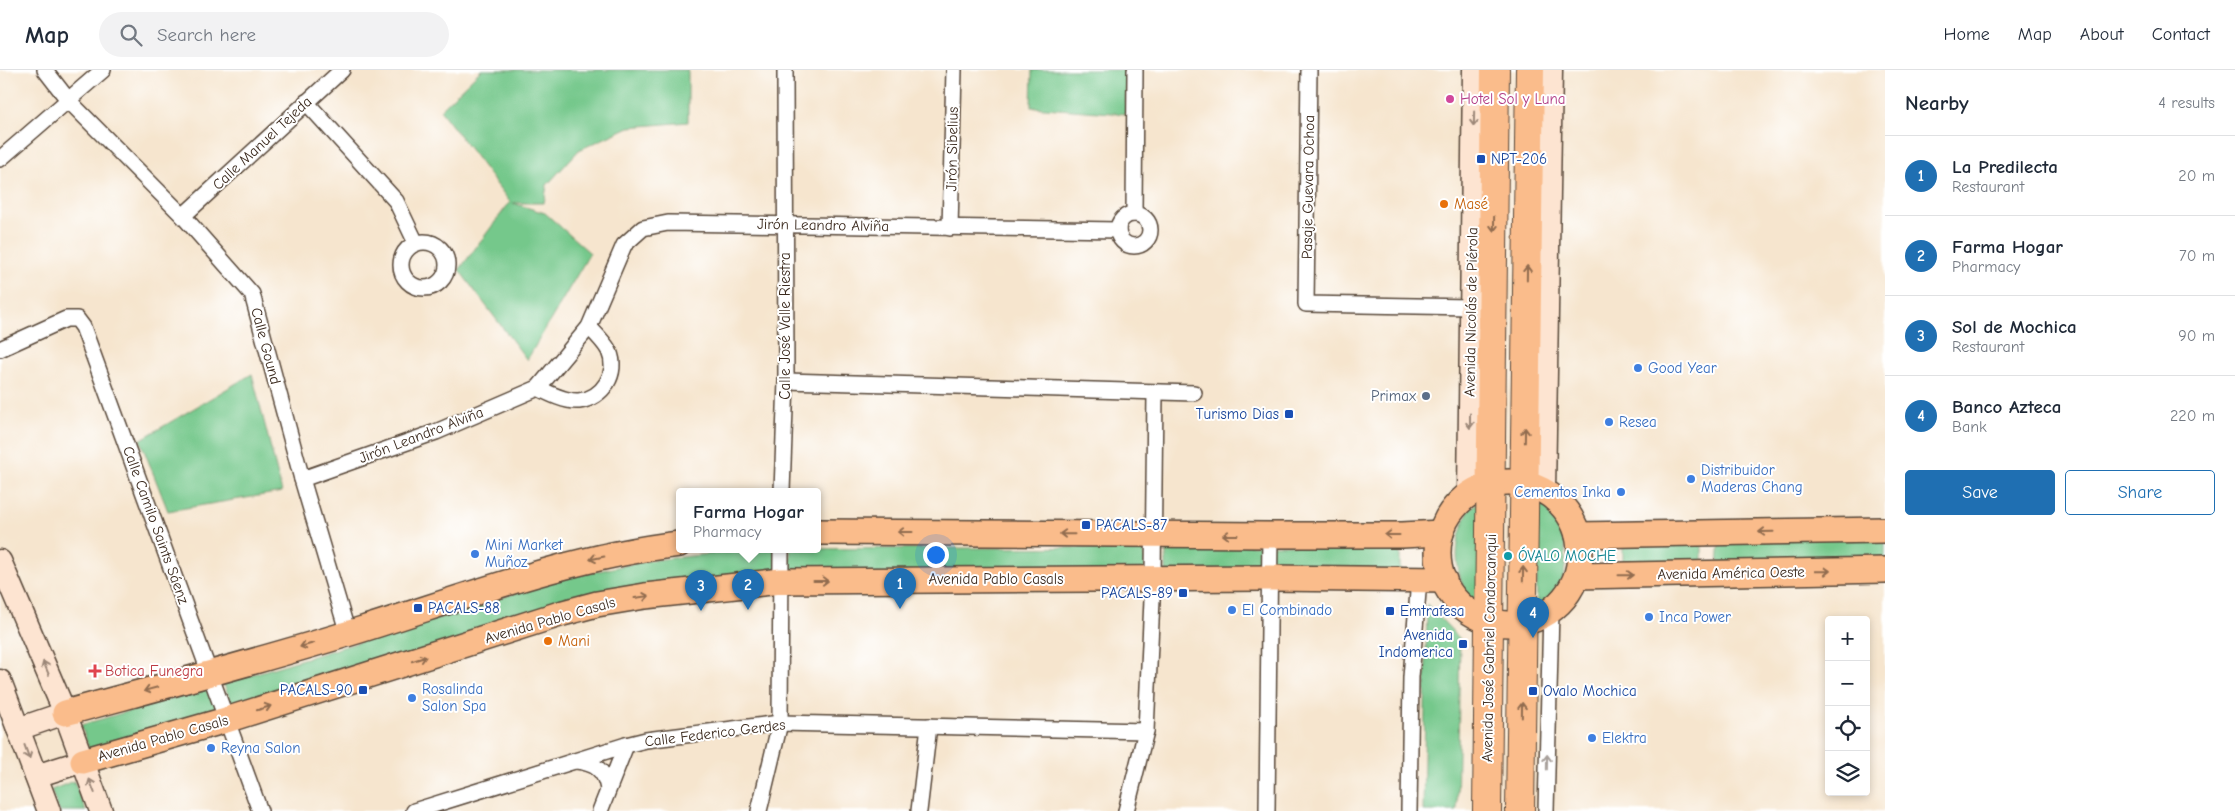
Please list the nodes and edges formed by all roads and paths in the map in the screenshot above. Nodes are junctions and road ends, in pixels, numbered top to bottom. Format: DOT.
graph roads {
  1 [pos="45,70"];
  2 [pos="103,70"];
  3 [pos="342,70"];
  4 [pos="785,70"];
  5 [pos="954,70"];
  6 [pos="1135,70"];
  7 [pos="1309,70"];
  8 [pos="1474,70"];
  9 [pos="1495,70"];
  10 [pos="1530,70"];
  11 [pos="1551,70"];
  12 [pos="69,101"];
  13 [pos="306,102"];
  14 [pos="0,159"];
  15 [pos="1134,214"];
  16 [pos="183,216"];
  17 [pos="786,224"];
  18 [pos="950,228"];
  19 [pos="1118,230"];
  20 [pos="416,243"];
  21 [pos="1471,307"];
  22 [pos="590,327"];
  23 [pos="1482,337"];
  24 [pos="0,349"];
  25 [pos="786,381"];
  26 [pos="1536,382"];
  27 [pos="538,388"];
  28 [pos="1156,392"];
  29 [pos="1194,393"];
  30 [pos="302,479"];
  31 [pos="782,488"];
  32 [pos="1534,488"];
  33 [pos="1480,490"];
  34 [pos="1885,530"];
  35 [pos="821,532"];
  36 [pos="1441,533"];
  37 [pos="1711,533"];
  38 [pos="1154,535"];
  39 [pos="1270,535"];
  40 [pos="1578,535"];
  41 [pos="676,544"];
  42 [pos="781,553"];
  43 [pos="0,561"];
  44 [pos="1885,570"];
  45 [pos="1712,574"];
  46 [pos="1577,576"];
  47 [pos="1153,578"];
  48 [pos="1270,578"];
  49 [pos="1419,580"];
  50 [pos="1444,580"];
  51 [pos="781,581"];
  52 [pos="1551,611"];
  53 [pos="1490,621"];
  54 [pos="1523,623"];
  55 [pos="348,634"];
  56 [pos="210,673"];
  57 [pos="0,681"];
  58 [pos="65,713"];
  59 [pos="226,720"];
  60 [pos="780,723"];
  61 [pos="929,726"];
  62 [pos="18,729"];
  63 [pos="1146,731"];
  64 [pos="626,745"];
  65 [pos="83,761"];
  66 [pos="576,761"];
  67 [pos="36,776"];
  68 [pos="608,789"];
  69 [pos="49,811"];
  70 [pos="101,811"];
  71 [pos="260,811"];
  72 [pos="414,811"];
  73 [pos="600,811"];
  74 [pos="759,811"];
  75 [pos="919,811"];
  76 [pos="1126,811"];
  77 [pos="1267,811"];
  78 [pos="1409,811"];
  79 [pos="1488,811"];
  80 [pos="1520,811"];
  81 [pos="1546,811"];
  1 -- 12 [label="street, Calle Gound"];
  2 -- 12 [label="street"];
  3 -- 13 [label="street, Calle Manuel Tejeda"];
  4 -- 17 [label="street, Calle José Valle Riestra"];
  5 -- 18 [label="street, Jirón Sibelius"];
  6 -- 15 [label="street"];
  7 -- 21 [label="street, Pasaje Guevara Ochoa"];
  8 -- 21 [label="street, Avenida Nicolás de Piérola, one-way"];
  9 -- 23 [label="highway, Avenida Nicolás de Piérola, one-way"];
  26 -- 10 [label="highway, one-way"];
  11 -- 26 [label="street"];
  12 -- 14 [label="street"];
  12 -- 16 [label="street, Calle Gound"];
  13 -- 16 [label="street, Calle Manuel Tejeda"];
  13 -- 20 [label="street"];
  15 -- 19 [label="street"];
  15 -- 19 [label="street"];
  16 -- 30 [label="street, Calle Gound"];
  17 -- 18 [label="street, Jirón Leandro Alviña"];
  17 -- 22 [label="street, Jirón Leandro Alviña"];
  17 -- 25 [label="street, Calle José Valle Riestra"];
  18 -- 19 [label="street, Jirón Leandro Alviña"];
  21 -- 23 [label="street, Avenida Nicolás de Piérola"];
  22 -- 27 [label="street, Jirón Leandro Alviña"];
  22 -- 27 [label="street"];
  23 -- 33 [label="highway, Avenida Nicolás de Piérola, one-way"];
  24 -- 56 [label="street, Calle Camilo Saints Sáenz"];
  25 -- 28 [label="street"];
  25 -- 31 [label="street, Calle José Valle Riestra"];
  26 -- 32 [label="highway"];
  27 -- 30 [label="street, Jirón Leandro Alviña"];
  28 -- 29 [label="street"];
  28 -- 38 [label="street"];
  30 -- 55 [label="street, Calle Gound"];
  32 -- 33 [label="main road"];
  32 -- 40 [label="main road"];
  54 -- 32 [label="highway, one-way"];
  33 -- 36 [label="main road"];
  33 -- 53 [label="highway, Avenida José Gabriel Condorcanqui"];
  34 -- 37 [label="main road, one-way"];
  38 -- 35 [label="main road, one-way"];
  36 -- 39 [label="main road, one-way"];
  36 -- 50 [label="main road"];
  37 -- 40 [label="main road"];
  37 -- 45 [label="main road"];
  39 -- 38 [label="main road, one-way"];
  38 -- 47 [label="street"];
  39 -- 48 [label="street"];
  40 -- 46 [label="main road"];
  41 -- 55 [label="main road, one-way"];
  42 -- 51 [label="street"];
  58 -- 43 [label="street, one-way"];
  45 -- 44 [label="main road, Avenida América Oeste, one-way"];
  46 -- 45 [label="main road, Avenida América Oeste, one-way"];
  46 -- 52 [label="main road"];
  47 -- 48 [label="main road, Avenida Pablo Casals"];
  51 -- 47 [label="main road, Avenida Pablo Casals, one-way"];
  47 -- 63 [label="street"];
  48 -- 49 [label="main road, Avenida Pablo Casals"];
  48 -- 77 [label="street"];
  49 -- 50 [label="main road, Avenida Pablo Casals"];
  49 -- 78 [label="street"];
  50 -- 53 [label="main road"];
  59 -- 51 [label="main road, Avenida Pablo Casals, one-way"];
  51 -- 60 [label="street"];
  52 -- 54 [label="main road"];
  81 -- 52 [label="street, one-way"];
  53 -- 54 [label="main road"];
  53 -- 79 [label="highway, Avenida José Gabriel Condorcanqui"];
  80 -- 54 [label="highway, one-way"];
  55 -- 56 [label="main road, one-way"];
  56 -- 58 [label="main road, one-way"];
  56 -- 59 [label="street, Calle Camilo Saints Sáenz"];
  57 -- 62 [label="street"];
  58 -- 62 [label="street"];
  58 -- 65 [label="street"];
  59 -- 65 [label="main road, Avenida Pablo Casals"];
  59 -- 71 [label="street, Calle Camilo Saints Sáenz"];
  60 -- 61 [label="street, Calle Federico Gerdes"];
  60 -- 64 [label="street, Calle Federico Gerdes"];
  60 -- 74 [label="street"];
  61 -- 63 [label="street, Calle Federico Gerdes"];
  61 -- 75 [label="street"];
  62 -- 67 [label="street, one-way"];
  63 -- 76 [label="street"];
  64 -- 66 [label="street, Calle Federico Gerdes"];
  64 -- 68 [label="street"];
  65 -- 67 [label="street, Avenida Pablo Casals"];
  70 -- 65 [label="street, one-way"];
  66 -- 68 [label="street"];
  66 -- 72 [label="street, Calle Federico Gerdes"];
  67 -- 69 [label="street"];
  68 -- 73 [label="street"];
}
